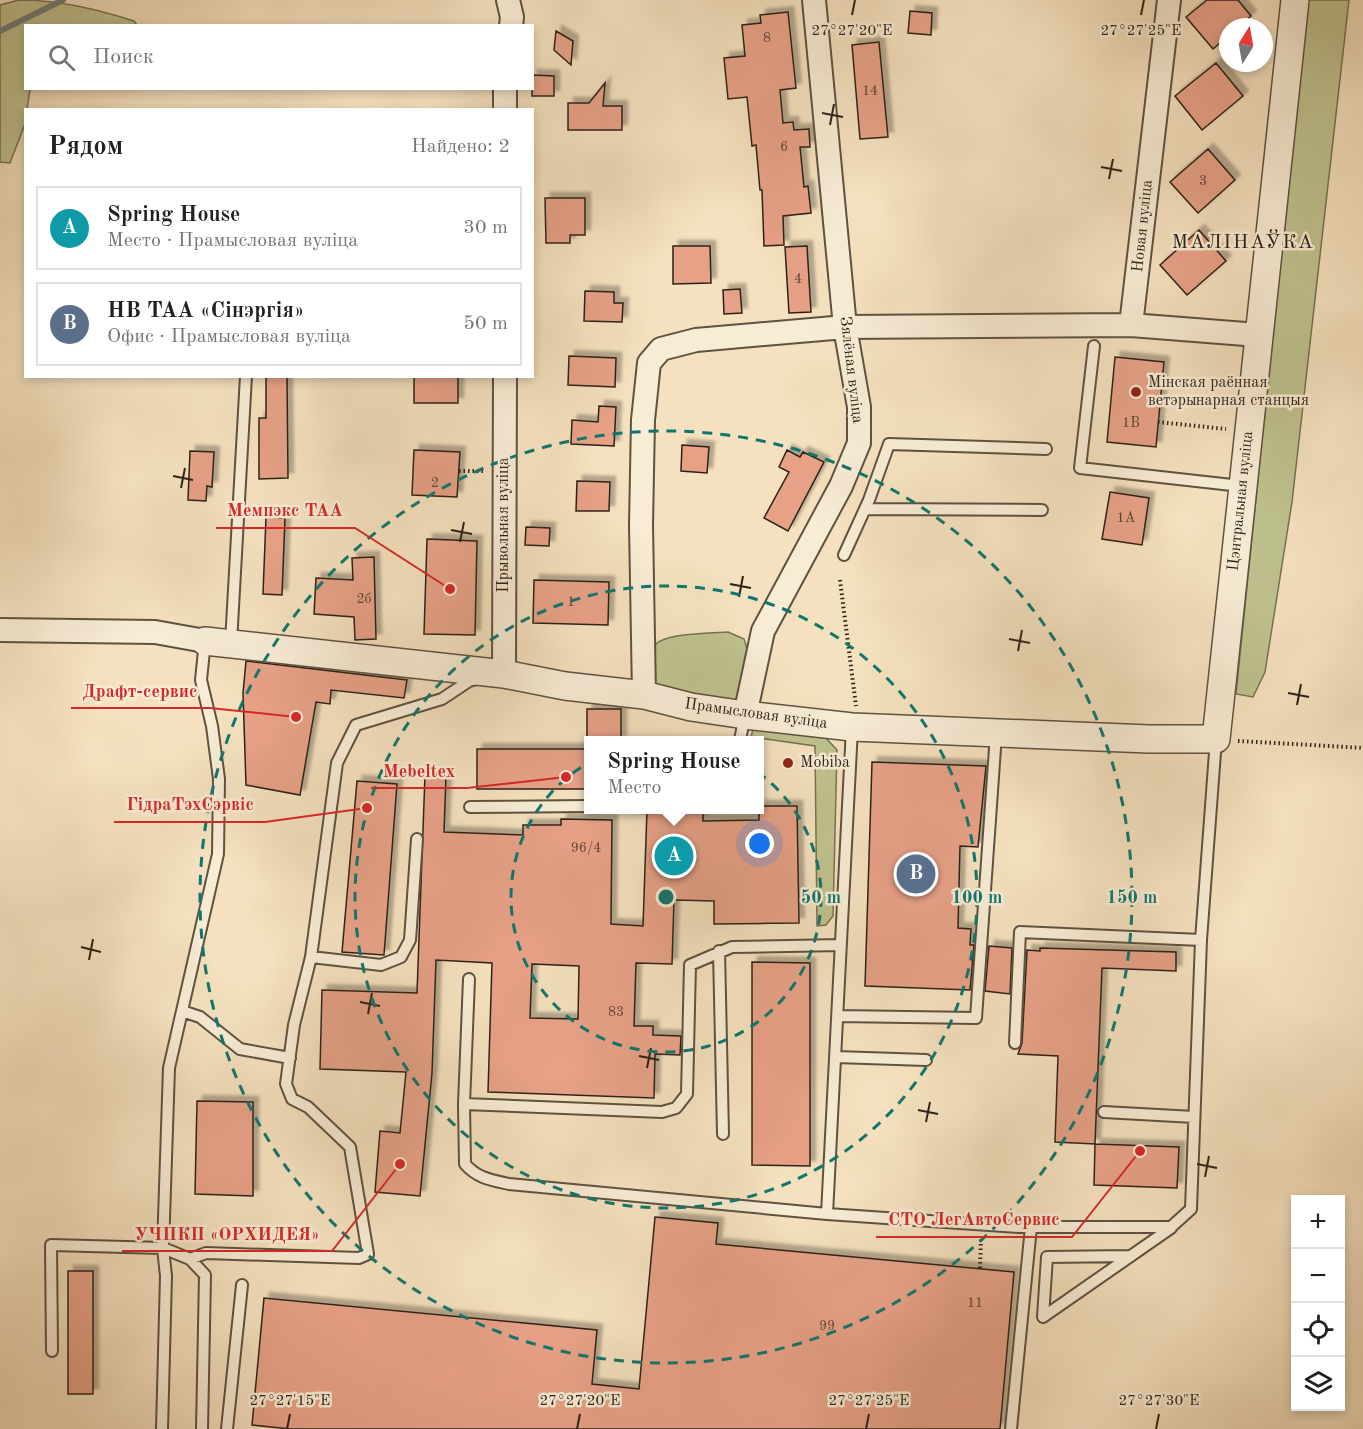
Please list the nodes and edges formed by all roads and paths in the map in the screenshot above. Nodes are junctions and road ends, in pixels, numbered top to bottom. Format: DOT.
graph roads {
  1 [pos="508,0"];
  2 [pos="814,0"];
  3 [pos="1169,0"];
  4 [pos="1295,0"];
  5 [pos="511,24"];
  6 [pos="505,90"];
  7 [pos="505,108"];
  8 [pos="1131,325"];
  9 [pos="845,327"];
  10 [pos="1258,335"];
  11 [pos="1094,346"];
  12 [pos="246,378"];
  13 [pos="505,378"];
  14 [pos="1158,422"];
  15 [pos="1248,431"];
  16 [pos="1046,448"];
  17 [pos="459,471"];
  18 [pos="491,471"];
  19 [pos="1242,486"];
  20 [pos="865,509"];
  21 [pos="1042,510"];
  22 [pos="844,555"];
  23 [pos="840,580"];
  24 [pos="0,630"];
  25 [pos="218,642"];
  26 [pos="501,674"];
  27 [pos="644,695"];
  28 [pos="742,728"];
  29 [pos="856,728"];
  30 [pos="996,734"];
  31 [pos="1216,739"];
  32 [pos="1363,748"];
  33 [pos="584,806"];
  34 [pos="470,807"];
  35 [pos="417,839"];
  36 [pos="1201,940"];
  37 [pos="841,945"];
  38 [pos="719,951"];
  39 [pos="311,957"];
  40 [pos="469,979"];
  41 [pos="182,1011"];
  42 [pos="838,1016"];
  43 [pos="1015,1043"];
  44 [pos="836,1057"];
  45 [pos="290,1058"];
  46 [pos="926,1060"];
  47 [pos="464,1104"];
  48 [pos="1104,1112"];
  49 [pos="1194,1117"];
  50 [pos="723,1134"];
  51 [pos="827,1214"];
  52 [pos="982,1224"];
  53 [pos="1031,1227"];
  54 [pos="1172,1227"];
  55 [pos="163,1248"];
  56 [pos="1130,1256"];
  57 [pos="190,1259"];
  58 [pos="980,1268"];
  59 [pos="242,1285"];
  60 [pos="52,1351"];
  61 [pos="162,1429"];
  62 [pos="202,1429"];
  63 [pos="226,1429"];
  64 [pos="1011,1429"];
  1 -- 5 [label="street"];
  2 -- 9 [label="street, Зялёная вуліца"];
  3 -- 8 [label="street, Новая вуліца"];
  4 -- 10 [label="street, Цэнтральная вуліца"];
  6 -- 7 [label="street"];
  8 -- 9 [label="street"];
  8 -- 10 [label="street"];
  9 -- 27 [label="street"];
  9 -- 28 [label="street, Зялёная вуліца"];
  10 -- 15 [label="street, Цэнтральная вуліца"];
  11 -- 19 [label="lane"];
  12 -- 25 [label="lane"];
  13 -- 26 [label="street, Прывольная вуліца"];
  14 -- 15 [label="path"];
  15 -- 19 [label="street, Цэнтральная вуліца"];
  16 -- 20 [label="lane"];
  17 -- 18 [label="path"];
  19 -- 31 [label="street, Цэнтральная вуліца"];
  20 -- 21 [label="lane"];
  20 -- 22 [label="lane"];
  23 -- 29 [label="path"];
  24 -- 25 [label="street"];
  25 -- 26 [label="street, Прамысловая вуліца"];
  25 -- 41 [label="lane"];
  26 -- 27 [label="street, Прамысловая вуліца"];
  26 -- 39 [label="lane"];
  27 -- 28 [label="street, Прамысловая вуліца"];
  28 -- 29 [label="street, Прамысловая вуліца"];
  29 -- 30 [label="street, Прамысловая вуліца"];
  29 -- 37 [label="lane"];
  30 -- 31 [label="street, Прамысловая вуліца"];
  30 -- 42 [label="lane"];
  31 -- 32 [label="path"];
  31 -- 36 [label="lane"];
  33 -- 34 [label="lane"];
  35 -- 39 [label="lane"];
  36 -- 43 [label="lane"];
  36 -- 49 [label="lane"];
  37 -- 38 [label="lane"];
  37 -- 42 [label="lane"];
  38 -- 47 [label="lane"];
  38 -- 50 [label="lane"];
  39 -- 45 [label="lane"];
  40 -- 47 [label="lane"];
  41 -- 45 [label="lane"];
  41 -- 55 [label="lane"];
  42 -- 44 [label="lane"];
  44 -- 46 [label="lane"];
  44 -- 51 [label="lane"];
  45 -- 57 [label="lane"];
  47 -- 51 [label="lane"];
  48 -- 49 [label="lane"];
  49 -- 54 [label="lane"];
  51 -- 52 [label="lane"];
  52 -- 53 [label="lane"];
  52 -- 58 [label="path"];
  53 -- 54 [label="lane"];
  53 -- 64 [label="lane"];
  54 -- 56 [label="lane"];
  55 -- 57 [label="lane"];
  55 -- 60 [label="lane"];
  55 -- 61 [label="lane"];
  56 -- 56 [label="lane"];
  57 -- 62 [label="lane"];
  59 -- 63 [label="lane"];
}
